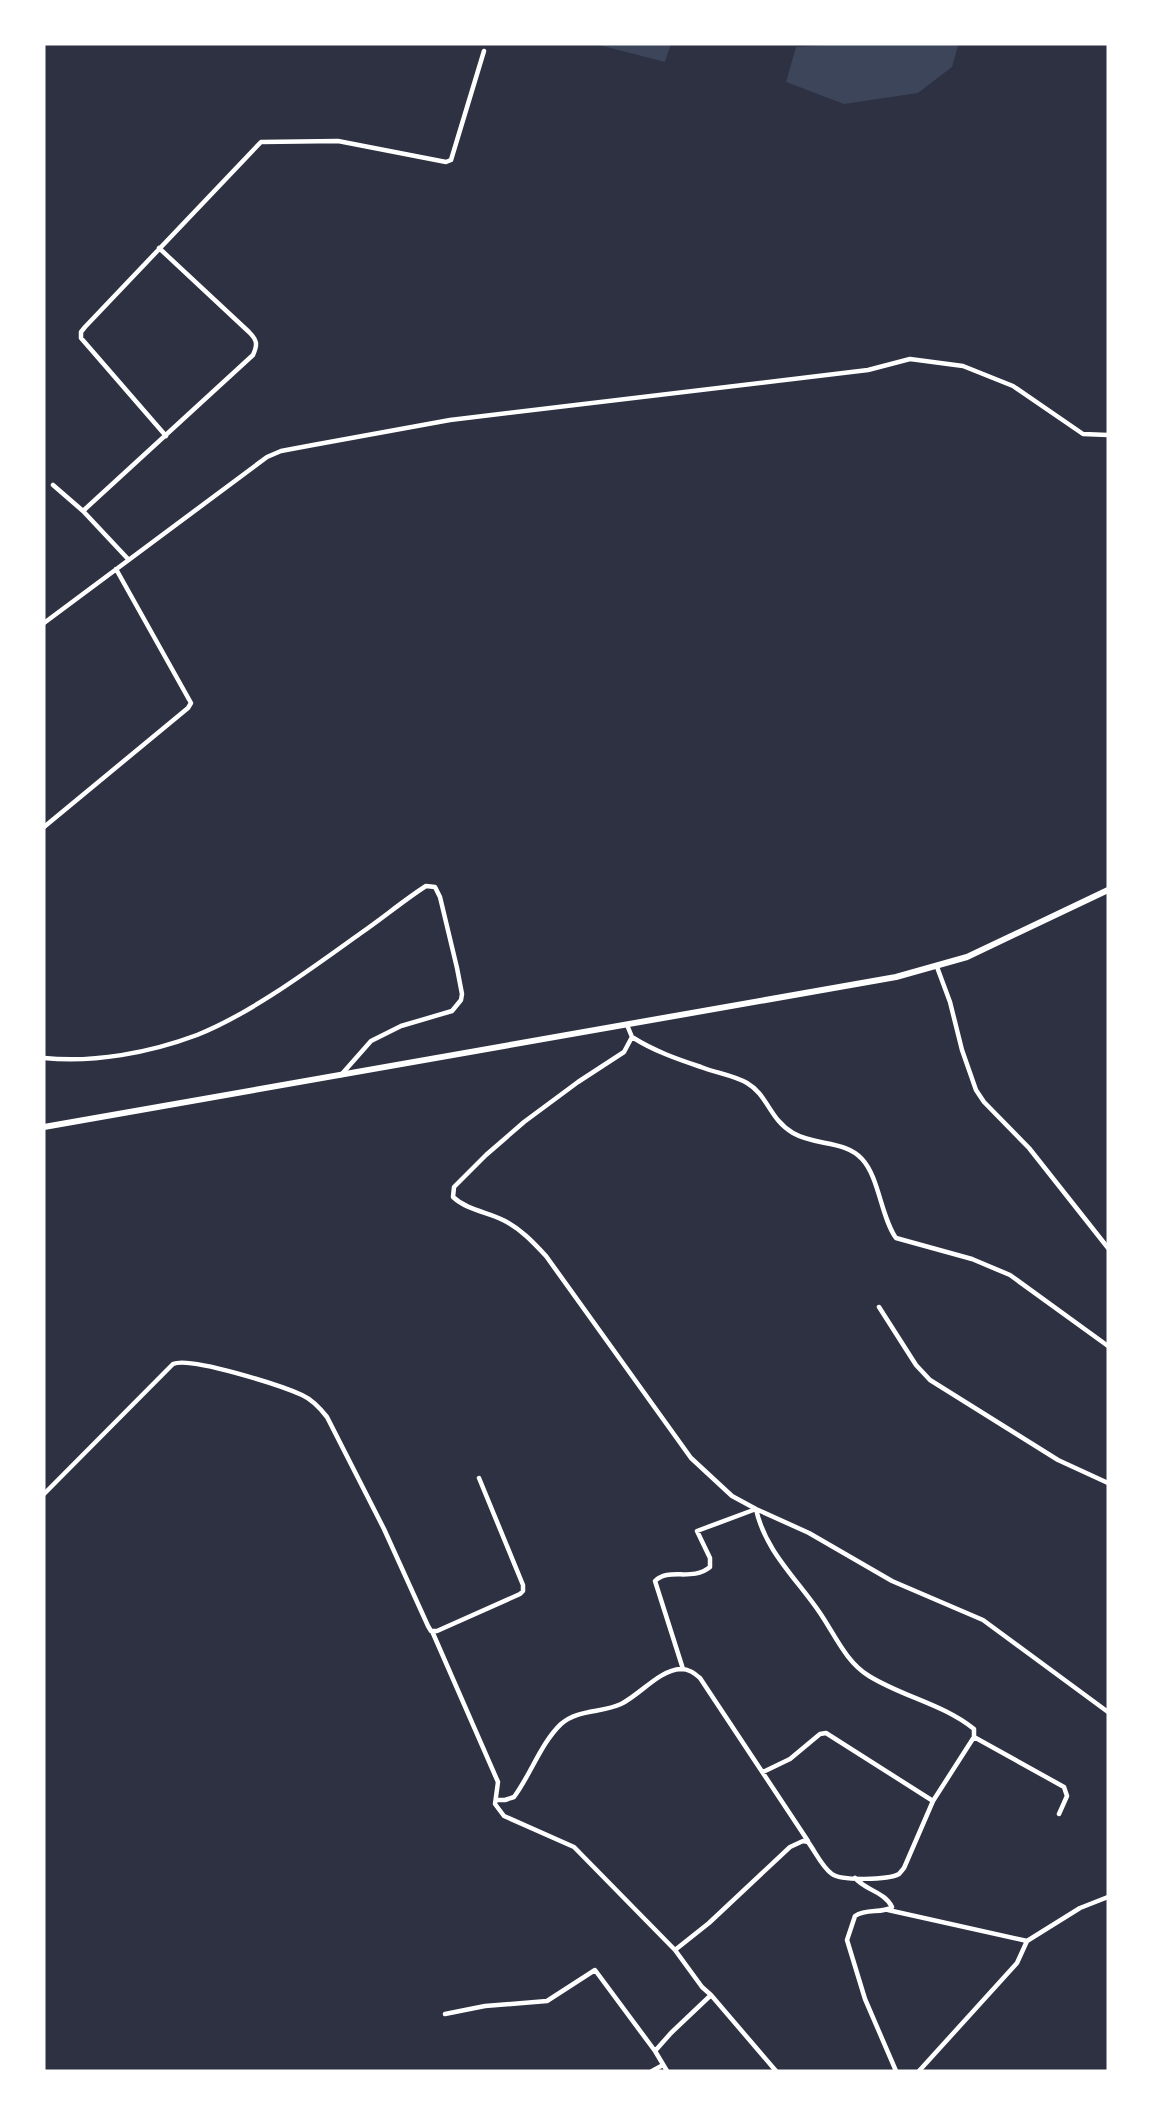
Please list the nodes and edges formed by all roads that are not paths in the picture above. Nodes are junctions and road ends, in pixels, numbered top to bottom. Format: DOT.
graph roads {
  1 [pos="484,51"];
  2 [pos="159,248"];
  3 [pos="1108,435"];
  4 [pos="166,436"];
  5 [pos="53,485"];
  6 [pos="83,511"];
  7 [pos="128,559"];
  8 [pos="116,569"];
  9 [pos="44,623"];
  10 [pos="44,827"];
  11 [pos="1108,890"];
  12 [pos="937,967"];
  13 [pos="626,1024"];
  14 [pos="632,1037"];
  15 [pos="44,1058"];
  16 [pos="341,1075"];
  17 [pos="44,1127"];
  18 [pos="1108,1248"];
  19 [pos="878,1307"];
  20 [pos="1108,1346"];
  21 [pos="479,1478"];
  22 [pos="1108,1483"];
  23 [pos="44,1494"];
  24 [pos="756,1509"];
  25 [pos="431,1630"];
  26 [pos="683,1669"];
  27 [pos="1108,1712"];
  28 [pos="974,1737"];
  29 [pos="763,1772"];
  30 [pos="496,1800"];
  31 [pos="933,1801"];
  32 [pos="1059,1814"];
  33 [pos="808,1842"];
  34 [pos="855,1878"];
  35 [pos="1108,1897"];
  36 [pos="888,1910"];
  37 [pos="1027,1941"];
  38 [pos="675,1950"];
  39 [pos="711,1994"];
  40 [pos="445,2014"];
  41 [pos="656,2051"];
  42 [pos="663,2065"];
  43 [pos="652,2071"];
  44 [pos="667,2071"];
  45 [pos="776,2071"];
  46 [pos="896,2071"];
  47 [pos="919,2071"];
  1 -- 2 [label="street"];
  2 -- 4 [label="street"];
  2 -- 4 [label="street"];
  3 -- 7 [label="street"];
  4 -- 6 [label="street"];
  5 -- 6 [label="street"];
  6 -- 7 [label="street"];
  7 -- 8 [label="street"];
  8 -- 9 [label="street"];
  8 -- 10 [label="street"];
  11 -- 12 [label="main road"];
  12 -- 13 [label="main road"];
  12 -- 18 [label="street"];
  13 -- 14 [label="street"];
  13 -- 16 [label="main road"];
  14 -- 20 [label="street"];
  14 -- 24 [label="street"];
  15 -- 16 [label="street"];
  16 -- 17 [label="main road"];
  19 -- 22 [label="street"];
  21 -- 25 [label="street"];
  23 -- 25 [label="street"];
  24 -- 26 [label="street"];
  24 -- 27 [label="street"];
  24 -- 28 [label="street"];
  25 -- 30 [label="street"];
  26 -- 29 [label="street"];
  26 -- 30 [label="street"];
  28 -- 31 [label="street"];
  28 -- 32 [label="street"];
  29 -- 31 [label="street"];
  29 -- 33 [label="street"];
  30 -- 38 [label="street"];
  31 -- 34 [label="street"];
  33 -- 34 [label="street"];
  33 -- 38 [label="street"];
  34 -- 36 [label="street"];
  35 -- 37 [label="street"];
  36 -- 37 [label="street"];
  36 -- 46 [label="street"];
  37 -- 47 [label="street"];
  38 -- 39 [label="street"];
  39 -- 41 [label="street"];
  39 -- 45 [label="street"];
  40 -- 41 [label="street"];
  41 -- 42 [label="street"];
  42 -- 43 [label="street"];
  42 -- 44 [label="street"];
}
